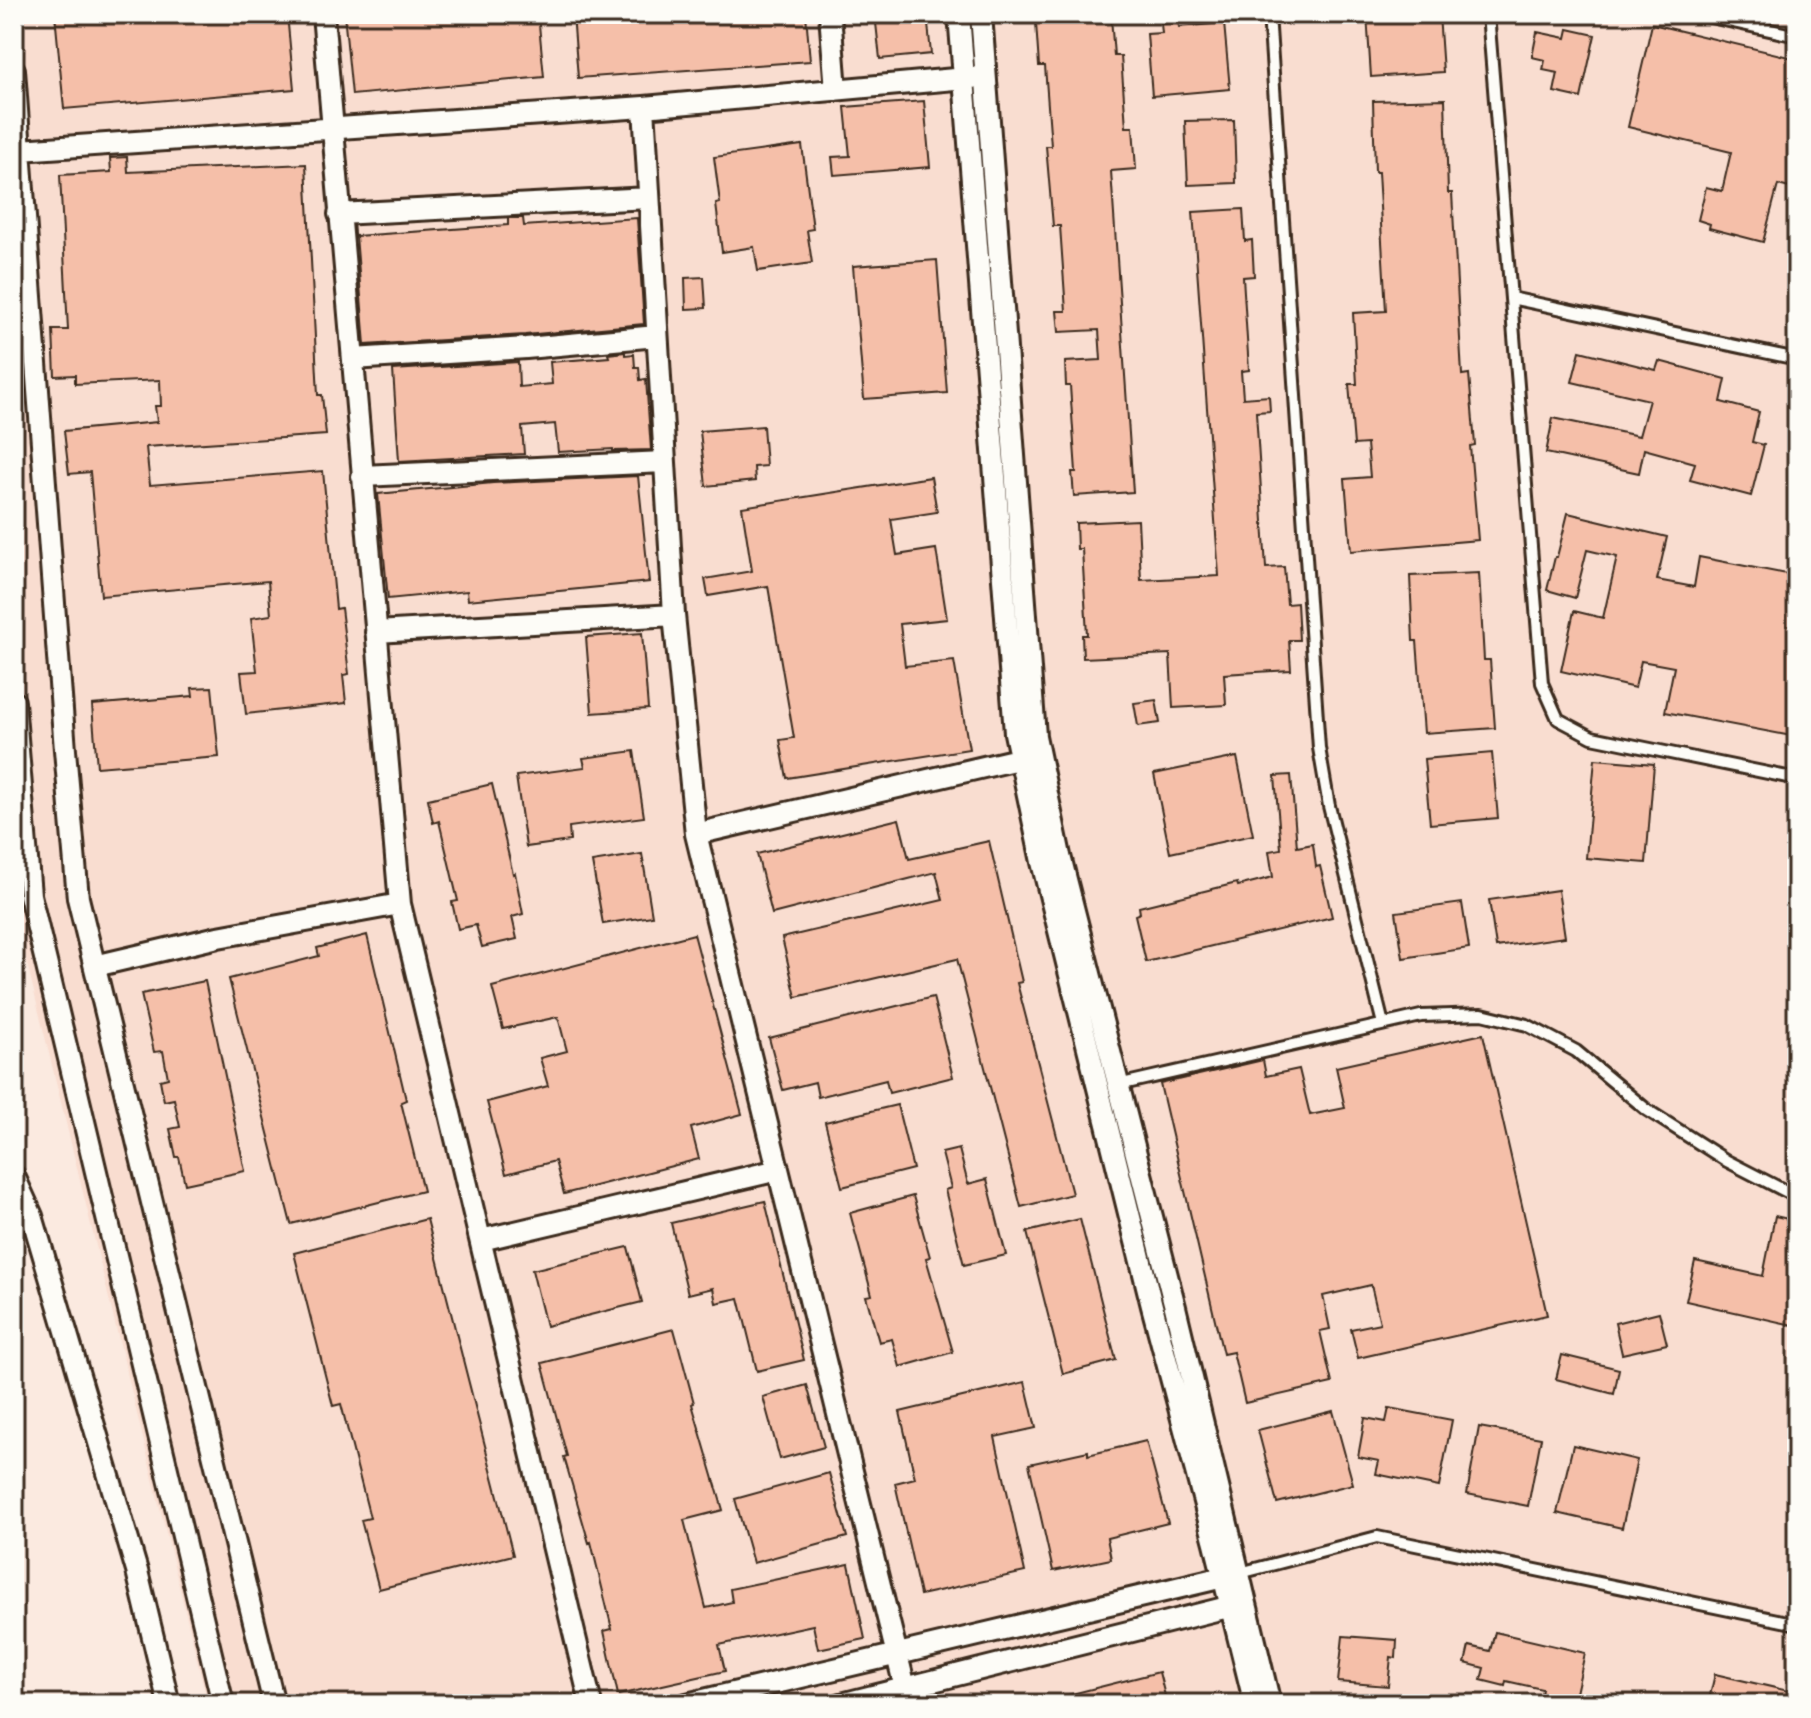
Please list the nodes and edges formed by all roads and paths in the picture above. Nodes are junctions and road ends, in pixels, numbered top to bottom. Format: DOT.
graph roads {
  1 [pos="323,14"];
  2 [pos="830,14"];
  3 [pos="959,14"];
  4 [pos="981,14"];
  5 [pos="1269,14"];
  6 [pos="1488,14"];
  7 [pos="1697,14"];
  8 [pos="1797,36"];
  9 [pos="14,70"];
  10 [pos="985,77"];
  11 [pos="964,79"];
  12 [pos="836,90"];
  13 [pos="644,107"];
  14 [pos="332,128"];
  15 [pos="20,150"];
  16 [pos="649,198"];
  17 [pos="339,214"];
  18 [pos="1511,298"];
  19 [pos="657,336"];
  20 [pos="353,359"];
  21 [pos="1797,359"];
  22 [pos="664,462"];
  23 [pos="362,476"];
  24 [pos="674,615"];
  25 [pos="376,632"];
  26 [pos="14,702"];
  27 [pos="1029,757"];
  28 [pos="1797,779"];
  29 [pos="696,834"];
  30 [pos="400,904"];
  31 [pos="95,966"];
  32 [pos="1383,1024"];
  33 [pos="1118,1085"];
  34 [pos="778,1170"];
  35 [pos="14,1176"];
  36 [pos="1797,1197"];
  37 [pos="481,1240"];
  38 [pos="1232,1575"];
  39 [pos="1238,1604"];
  40 [pos="1797,1624"];
  41 [pos="896,1654"];
  42 [pos="907,1696"];
  43 [pos="169,1704"];
  44 [pos="223,1704"];
  45 [pos="274,1704"];
  46 [pos="591,1704"];
  47 [pos="687,1704"];
  48 [pos="841,1704"];
  49 [pos="1255,1704"];
  50 [pos="1270,1704"];
  1 -- 14 [label="street"];
  2 -- 12 [label="street"];
  3 -- 11 [label="street"];
  4 -- 10 [label="street"];
  5 -- 32 [label="lane"];
  6 -- 18 [label="lane"];
  7 -- 8 [label="lane"];
  9 -- 15 [label="street"];
  10 -- 11 [label="street"];
  10 -- 27 [label="street"];
  11 -- 12 [label="street"];
  11 -- 27 [label="street"];
  12 -- 13 [label="street"];
  13 -- 14 [label="street"];
  13 -- 16 [label="street"];
  14 -- 15 [label="street"];
  14 -- 17 [label="street"];
  15 -- 31 [label="street"];
  16 -- 17 [label="street"];
  16 -- 19 [label="street"];
  17 -- 20 [label="street"];
  18 -- 21 [label="lane"];
  18 -- 28 [label="lane"];
  19 -- 20 [label="street"];
  19 -- 22 [label="street"];
  20 -- 23 [label="street"];
  22 -- 23 [label="street"];
  22 -- 24 [label="street"];
  23 -- 25 [label="street"];
  24 -- 25 [label="street"];
  24 -- 29 [label="street"];
  25 -- 30 [label="street"];
  26 -- 44 [label="street"];
  27 -- 29 [label="street"];
  27 -- 33 [label="street"];
  27 -- 38 [label="street"];
  29 -- 34 [label="street"];
  30 -- 31 [label="street"];
  30 -- 37 [label="street"];
  31 -- 45 [label="street"];
  32 -- 33 [label="lane"];
  32 -- 36 [label="lane"];
  33 -- 38 [label="street"];
  34 -- 37 [label="street"];
  34 -- 41 [label="street"];
  35 -- 43 [label="street"];
  37 -- 46 [label="street"];
  38 -- 39 [label="street"];
  38 -- 40 [label="lane"];
  38 -- 41 [label="street"];
  39 -- 42 [label="street"];
  39 -- 49 [label="street"];
  39 -- 50 [label="street"];
  41 -- 42 [label="street"];
  41 -- 47 [label="street"];
  42 -- 48 [label="street"];
}
